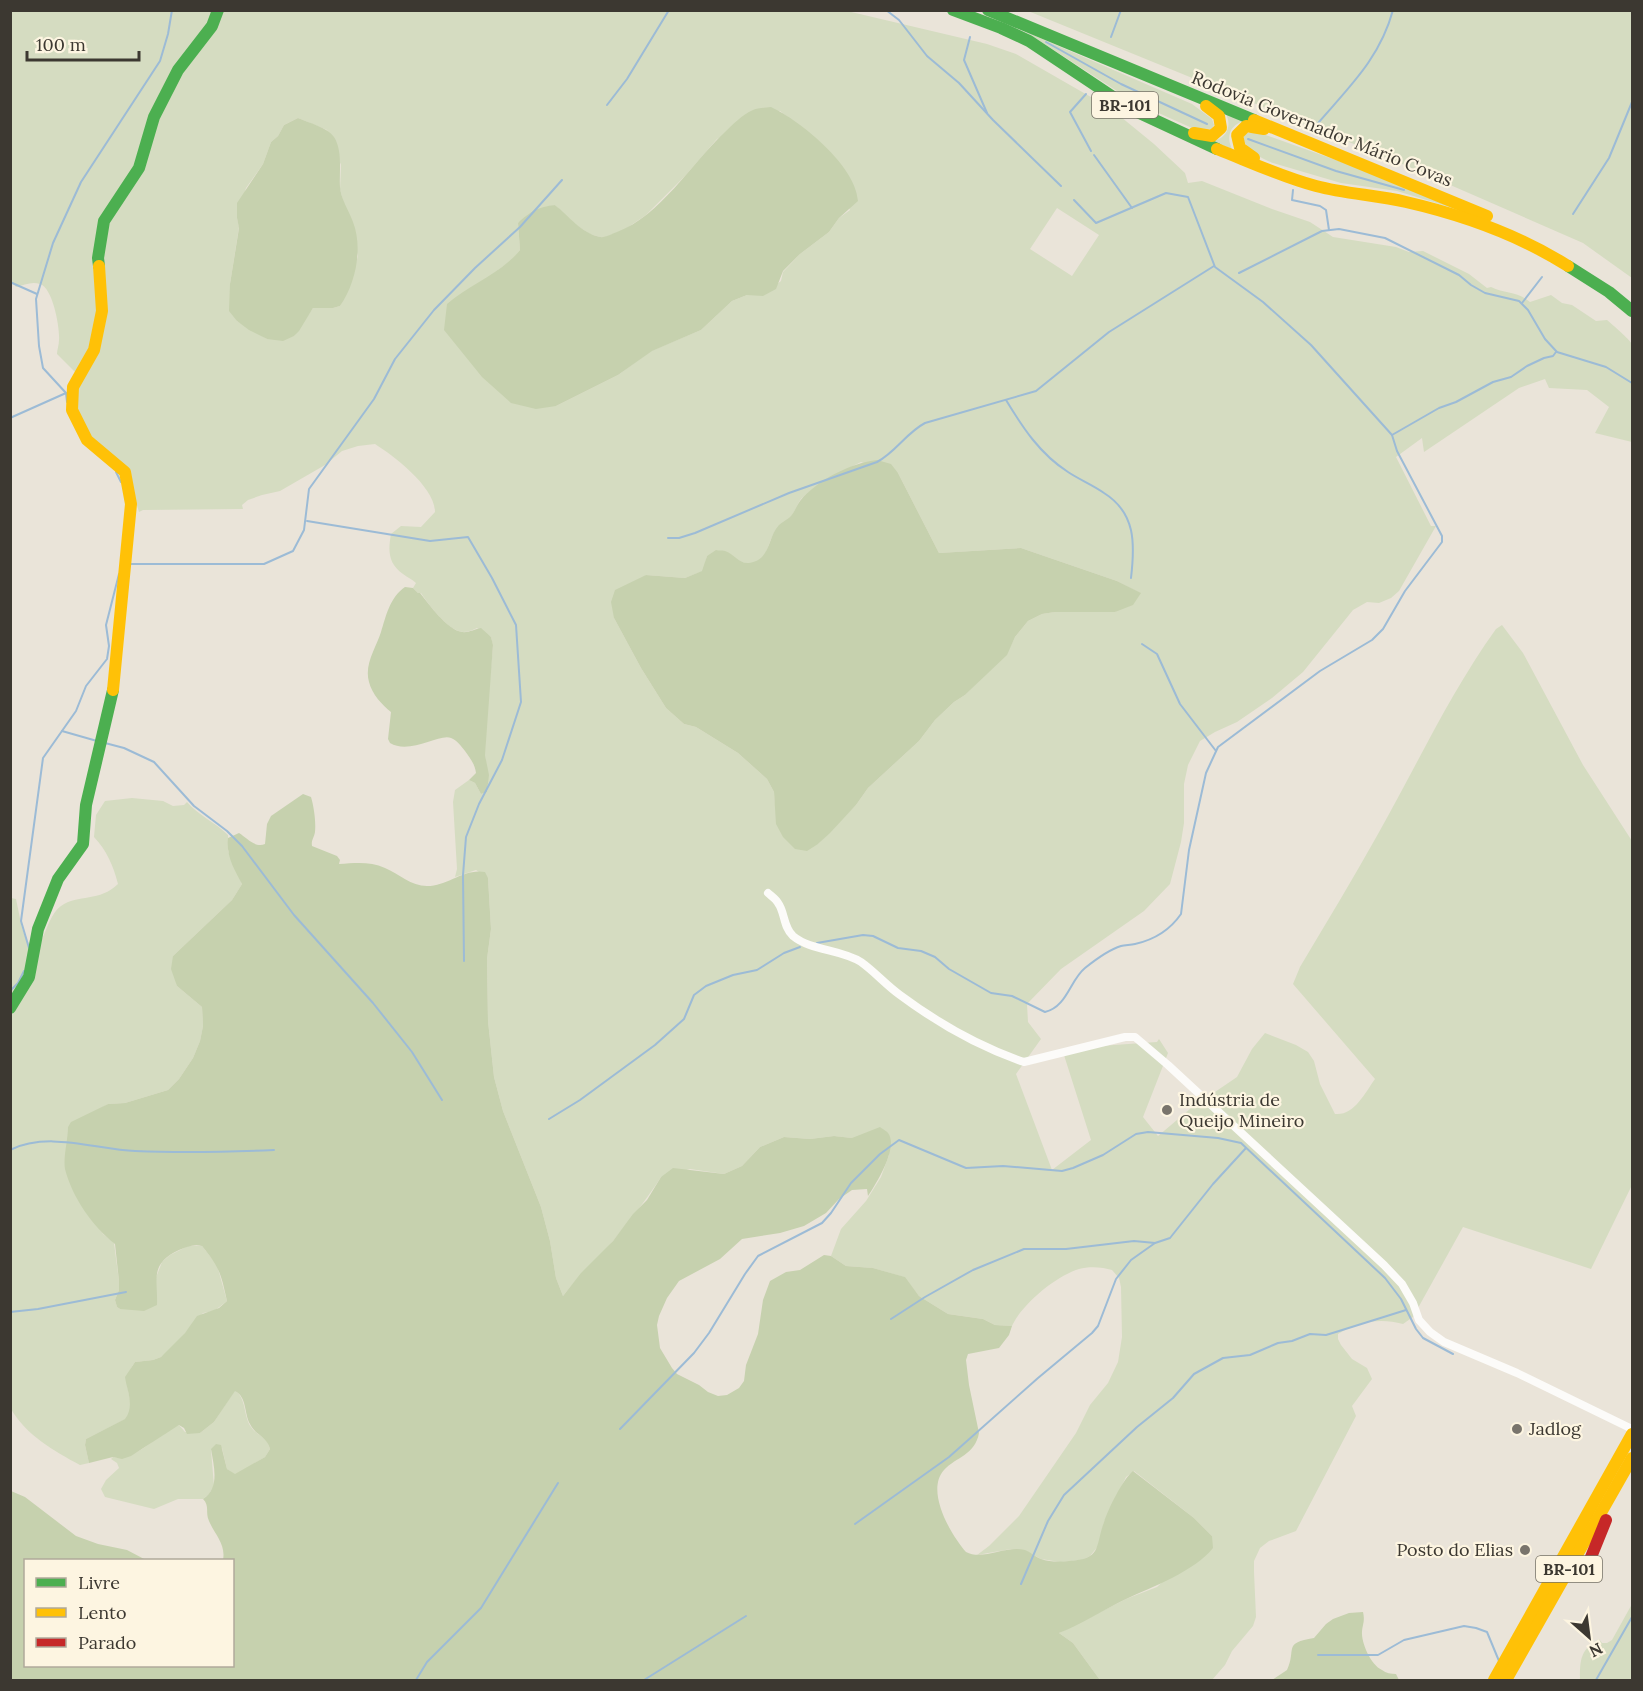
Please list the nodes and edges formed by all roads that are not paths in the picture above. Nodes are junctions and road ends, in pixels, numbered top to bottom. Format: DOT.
graph roads {
  1 [pos="218,10"];
  2 [pos="953,10"];
  3 [pos="988,10"];
  4 [pos="1142,74"];
  5 [pos="1130,108"];
  6 [pos="1319,146"];
  7 [pos="1306,183"];
  8 [pos="1632,298"];
  9 [pos="1632,310"];
  10 [pos="768,893"];
  11 [pos="10,1008"];
  12 [pos="1632,1428"];
  13 [pos="1632,1459"];
  14 [pos="1589,1562"];
  15 [pos="1534,1633"];
  16 [pos="1494,1680"];
  17 [pos="1506,1680"];
  18 [pos="1513,1680"];
  1 -- 11 [label="main road"];
  2 -- 5 [label="main road, Rodovia Governador Mário Covas / BR-101"];
  3 -- 4 [label="main road, Rodovia Governador Mário Covas / BR-101"];
  4 -- 5 [label="main road"];
  4 -- 6 [label="main road, Rodovia Governador Mário Covas / BR-101"];
  5 -- 7 [label="main road, Rodovia Governador Mário Covas / BR-101"];
  6 -- 7 [label="main road"];
  6 -- 8 [label="main road, Rodovia Governador Mário Covas / BR-101"];
  7 -- 9 [label="main road, Rodovia Governador Mário Covas / BR-101"];
  10 -- 12 [label="street"];
  12 -- 16 [label="main road, BR-101"];
  13 -- 14 [label="main road"];
  13 -- 15 [label="main road, BR-101"];
  15 -- 17 [label="main road, BR-101"];
  15 -- 18 [label="main road"];
}
